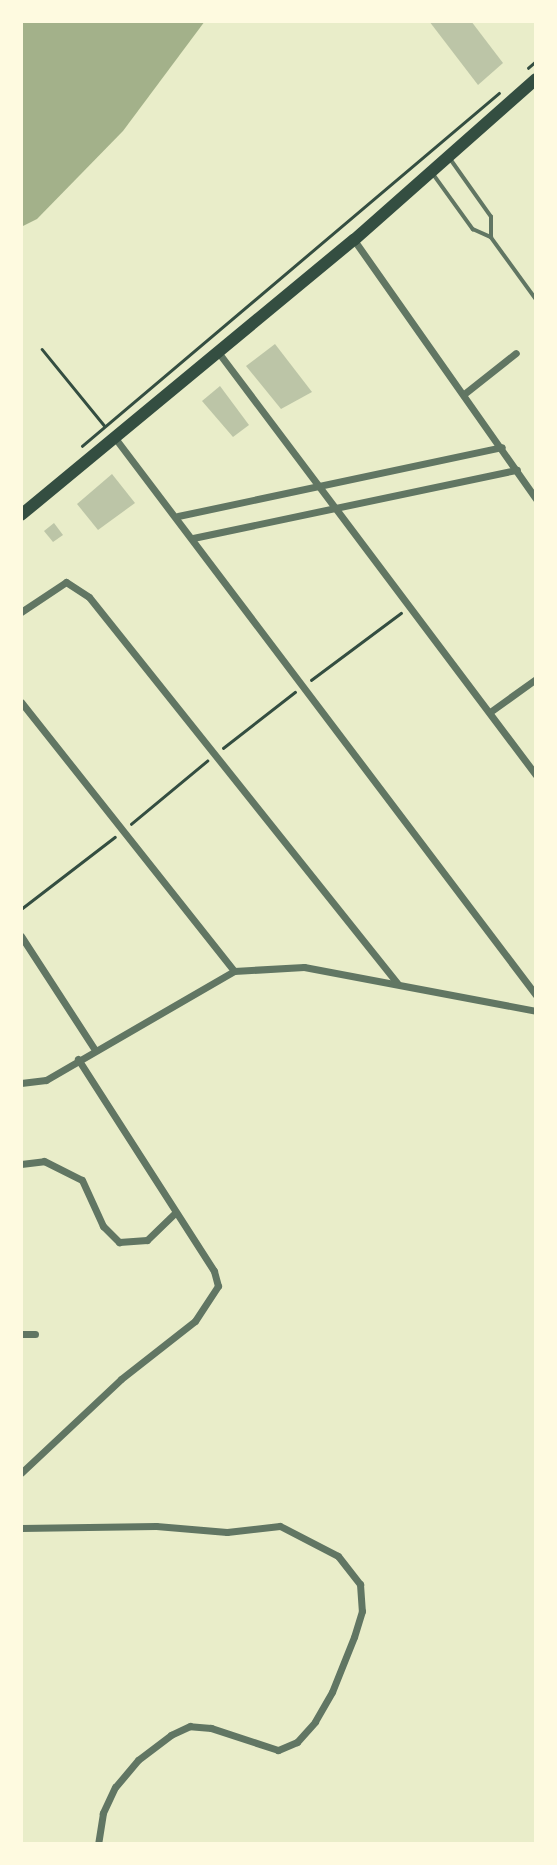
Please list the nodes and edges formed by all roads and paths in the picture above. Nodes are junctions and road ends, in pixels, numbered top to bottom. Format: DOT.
graph roads {
  1 [pos="536,61"];
  2 [pos="526,70"];
  3 [pos="536,79"];
  4 [pos="505,87"];
  5 [pos="446,154"];
  6 [pos="430,170"];
  7 [pos="491,237"];
  8 [pos="354,240"];
  9 [pos="536,299"];
  10 [pos="42,349"];
  11 [pos="217,351"];
  12 [pos="516,353"];
  13 [pos="464,394"];
  14 [pos="105,425"];
  15 [pos="115,438"];
  16 [pos="502,447"];
  17 [pos="75,452"];
  18 [pos="517,470"];
  19 [pos="320,487"];
  20 [pos="536,499"];
  21 [pos="334,507"];
  22 [pos="23,515"];
  23 [pos="178,516"];
  24 [pos="193,538"];
  25 [pos="21,612"];
  26 [pos="536,680"];
  27 [pos="21,702"];
  28 [pos="490,712"];
  29 [pos="536,775"];
  30 [pos="21,936"];
  31 [pos="234,971"];
  32 [pos="398,984"];
  33 [pos="536,995"];
  34 [pos="536,1011"];
  35 [pos="95,1050"];
  36 [pos="78,1059"];
  37 [pos="21,1083"];
  38 [pos="21,1164"];
  39 [pos="174,1214"];
  40 [pos="21,1334"];
  41 [pos="35,1334"];
  42 [pos="21,1473"];
  43 [pos="21,1528"];
  44 [pos="98,1844"];
  1 -- 2 [label="path"];
  3 -- 5 [label="main road"];
  4 -- 14 [label="path"];
  5 -- 6 [label="main road"];
  5 -- 7 [label="lane"];
  6 -- 7 [label="lane"];
  6 -- 8 [label="main road"];
  7 -- 9 [label="lane"];
  8 -- 11 [label="main road"];
  8 -- 13 [label="street"];
  10 -- 14 [label="path"];
  11 -- 15 [label="main road"];
  11 -- 19 [label="street"];
  12 -- 13 [label="street"];
  13 -- 16 [label="street"];
  14 -- 15 [label="path"];
  14 -- 17 [label="path"];
  15 -- 22 [label="main road"];
  15 -- 23 [label="street"];
  16 -- 18 [label="street"];
  16 -- 19 [label="street"];
  18 -- 20 [label="street"];
  18 -- 21 [label="street"];
  19 -- 21 [label="street"];
  19 -- 23 [label="street"];
  21 -- 24 [label="street"];
  21 -- 28 [label="street"];
  23 -- 24 [label="street"];
  24 -- 33 [label="street"];
  25 -- 32 [label="street"];
  26 -- 28 [label="street"];
  27 -- 31 [label="street"];
  28 -- 29 [label="street"];
  30 -- 35 [label="street"];
  31 -- 32 [label="street"];
  31 -- 35 [label="street"];
  32 -- 34 [label="street"];
  35 -- 36 [label="street"];
  36 -- 37 [label="street"];
  36 -- 39 [label="street"];
  38 -- 39 [label="street"];
  39 -- 42 [label="street"];
  40 -- 41 [label="street"];
  43 -- 44 [label="street"];
}
